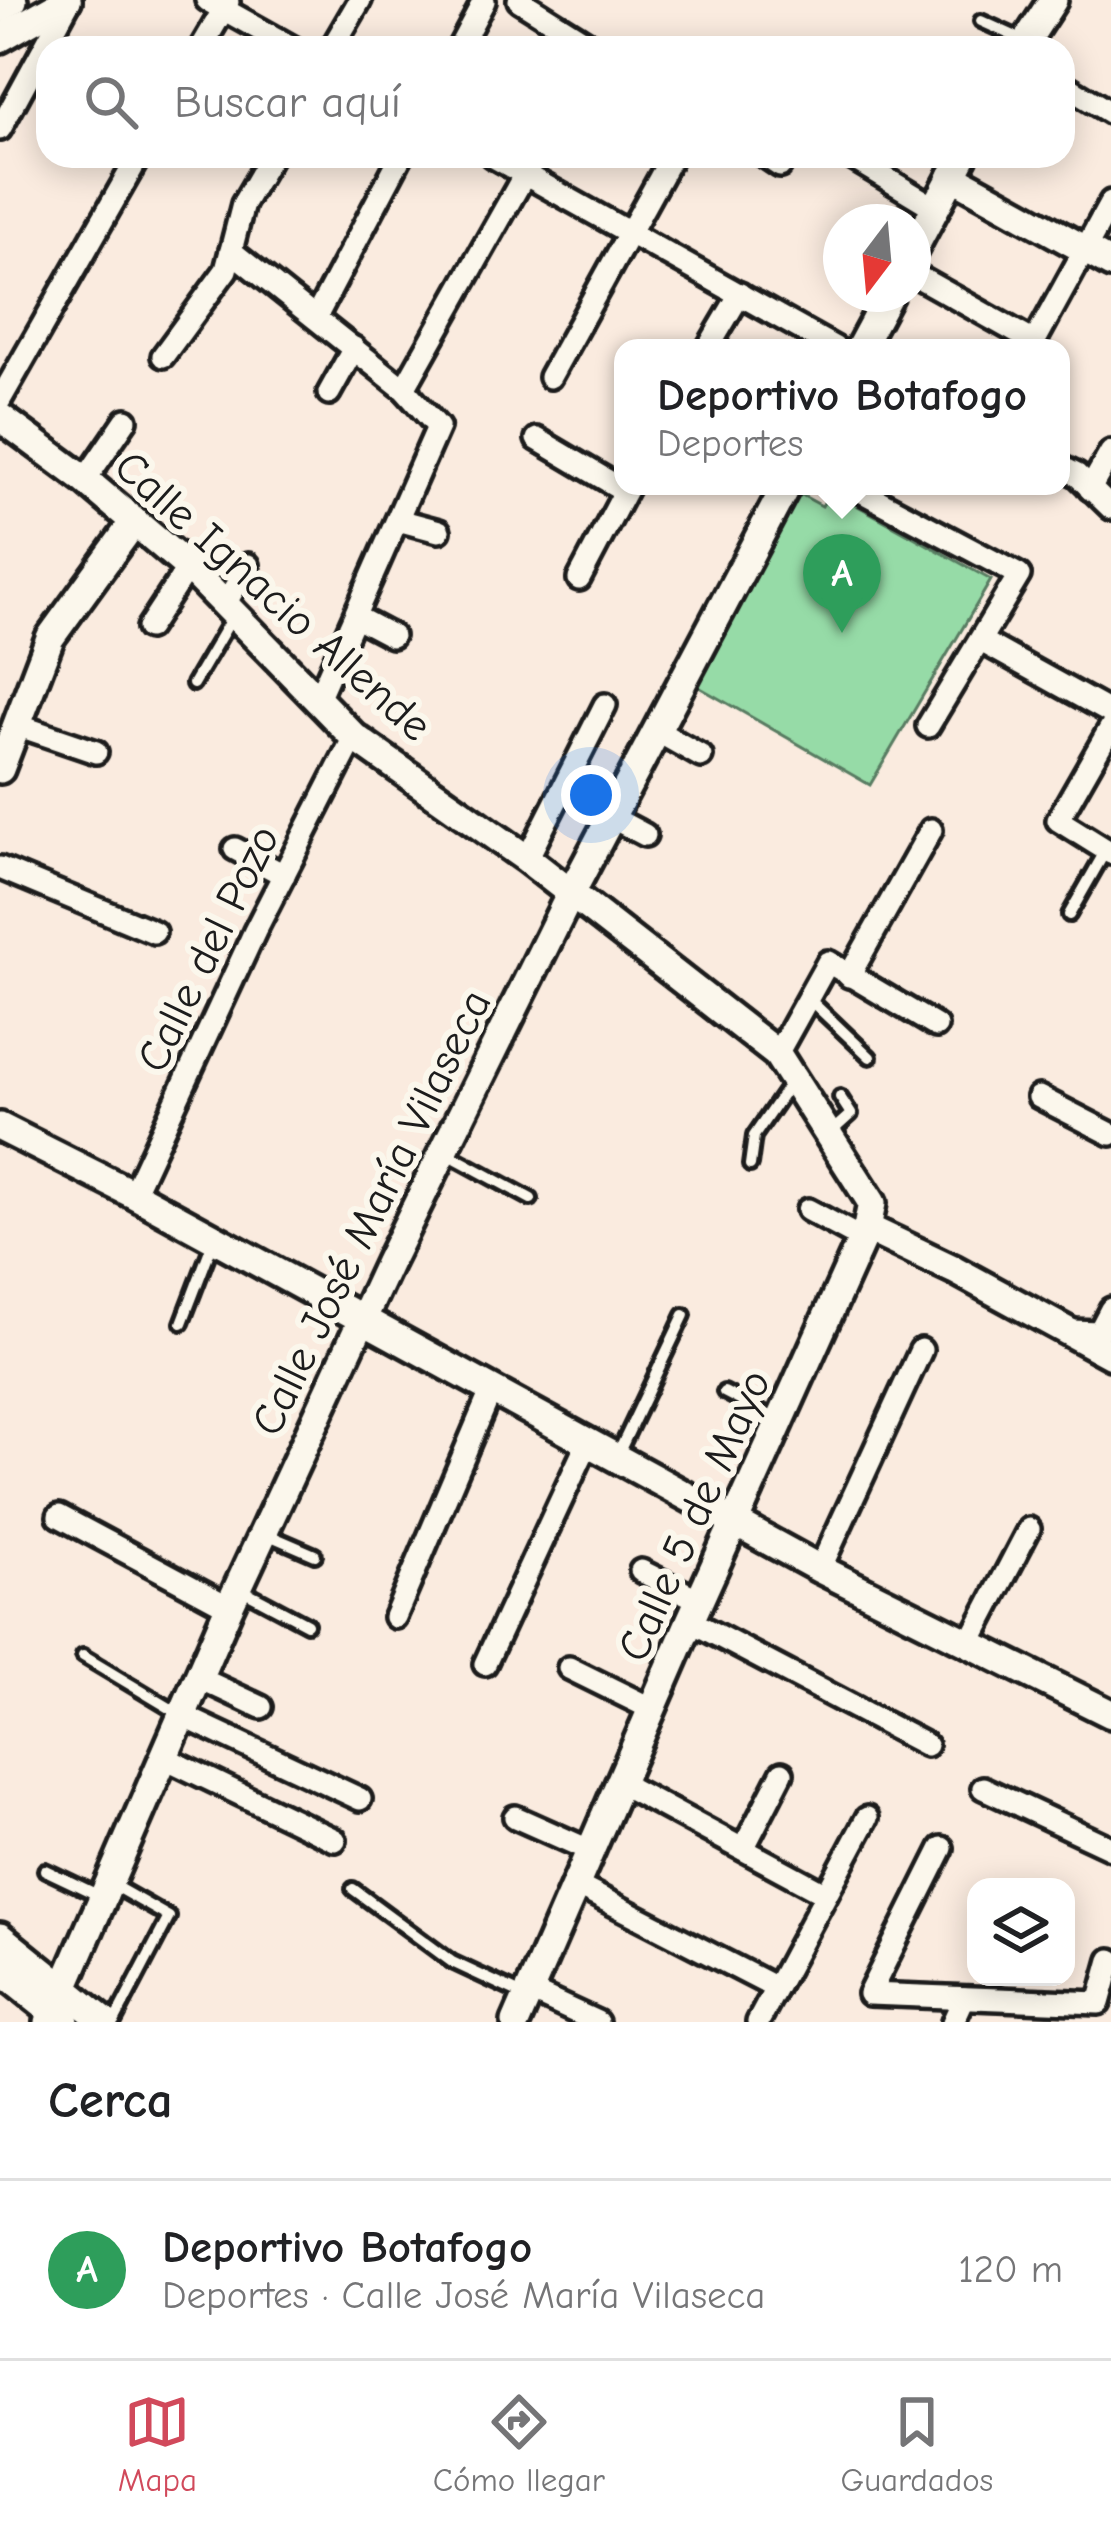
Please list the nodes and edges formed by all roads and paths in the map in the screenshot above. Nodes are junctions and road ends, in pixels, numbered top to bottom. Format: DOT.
graph roads {
  1 [pos="68,0"];
  2 [pos="360,0"];
  3 [pos="520,0"];
  4 [pos="1053,0"];
  5 [pos="484,1"];
  6 [pos="220,3"];
  7 [pos="981,21"];
  8 [pos="49,36"];
  9 [pos="206,36"];
  10 [pos="273,36"];
  11 [pos="339,36"];
  12 [pos="465,36"];
  13 [pos="576,36"];
  14 [pos="1008,36"];
  15 [pos="1030,36"];
  16 [pos="0,38"];
  17 [pos="36,61"];
  18 [pos="1075,90"];
  19 [pos="1111,113"];
  20 [pos="0,129"];
  21 [pos="132,168"];
  22 [pos="264,168"];
  23 [pos="395,168"];
  24 [pos="528,168"];
  25 [pos="534,168"];
  26 [pos="665,168"];
  27 [pos="870,168"];
  28 [pos="957,168"];
  29 [pos="961,168"];
  30 [pos="1111,202"];
  31 [pos="935,208"];
  32 [pos="931,216"];
  33 [pos="628,232"];
  34 [pos="1085,250"];
  35 [pos="231,251"];
  36 [pos="1111,264"];
  37 [pos="931,285"];
  38 [pos="740,295"];
  39 [pos="879,312"];
  40 [pos="316,317"];
  41 [pos="714,339"];
  42 [pos="819,339"];
  43 [pos="865,339"];
  44 [pos="1022,339"];
  45 [pos="1035,339"];
  46 [pos="354,348"];
  47 [pos="164,356"];
  48 [pos="550,377"];
  49 [pos="404,389"];
  50 [pos="329,394"];
  51 [pos="0,400"];
  52 [pos="0,417"];
  53 [pos="126,420"];
  54 [pos="537,440"];
  55 [pos="1111,452"];
  56 [pos="1070,472"];
  57 [pos="85,480"];
  58 [pos="614,482"];
  59 [pos="1090,489"];
  60 [pos="624,495"];
  61 [pos="782,495"];
  62 [pos="868,495"];
  63 [pos="1111,508"];
  64 [pos="398,520"];
  65 [pos="134,521"];
  66 [pos="439,531"];
  67 [pos="248,565"];
  68 [pos="188,567"];
  69 [pos="579,579"];
  70 [pos="230,609"];
  71 [pos="356,617"];
  72 [pos="148,628"];
  73 [pos="392,637"];
  74 [pos="980,640"];
  75 [pos="193,684"];
  76 [pos="316,701"];
  77 [pos="604,705"];
  78 [pos="17,725"];
  79 [pos="928,726"];
  80 [pos="1110,726"];
  81 [pos="657,731"];
  82 [pos="354,737"];
  83 [pos="95,752"];
  84 [pos="701,756"];
  85 [pos="0,769"];
  86 [pos="611,818"];
  87 [pos="931,830"];
  88 [pos="645,836"];
  89 [pos="235,849"];
  90 [pos="1108,851"];
  91 [pos="526,859"];
  92 [pos="0,868"];
  93 [pos="284,875"];
  94 [pos="571,893"];
  95 [pos="1070,915"];
  96 [pos="154,932"];
  97 [pos="849,976"];
  98 [pos="808,998"];
  99 [pos="936,1026"];
  100 [pos="777,1054"];
  101 [pos="870,1057"];
  102 [pos="793,1079"];
  103 [pos="839,1097"];
  104 [pos="1039,1097"];
  105 [pos="0,1127"];
  106 [pos="1109,1129"];
  107 [pos="829,1134"];
  108 [pos="443,1151"];
  109 [pos="750,1165"];
  110 [pos="133,1194"];
  111 [pos="531,1199"];
  112 [pos="808,1210"];
  113 [pos="864,1234"];
  114 [pos="214,1239"];
  115 [pos="1111,1309"];
  116 [pos="684,1315"];
  117 [pos="363,1322"];
  118 [pos="182,1323"];
  119 [pos="1070,1331"];
  120 [pos="921,1350"];
  121 [pos="1111,1355"];
  122 [pos="490,1391"];
  123 [pos="724,1392"];
  124 [pos="781,1422"];
  125 [pos="587,1444"];
  126 [pos="615,1459"];
  127 [pos="59,1516"];
  128 [pos="735,1524"];
  129 [pos="1029,1529"];
  130 [pos="264,1533"];
  131 [pos="315,1555"];
  132 [pos="820,1570"];
  133 [pos="640,1571"];
  134 [pos="234,1597"];
  135 [pos="694,1611"];
  136 [pos="395,1617"];
  137 [pos="307,1624"];
  138 [pos="970,1643"];
  139 [pos="83,1656"];
  140 [pos="485,1664"];
  141 [pos="569,1668"];
  142 [pos="199,1678"];
  143 [pos="261,1707"];
  144 [pos="652,1709"];
  145 [pos="1111,1714"];
  146 [pos="183,1716"];
  147 [pos="926,1745"];
  148 [pos="165,1758"];
  149 [pos="782,1773"];
  150 [pos="620,1783"];
  151 [pos="983,1788"];
  152 [pos="360,1799"];
  153 [pos="515,1817"];
  154 [pos="867,1818"];
  155 [pos="334,1840"];
  156 [pos="942,1848"];
  157 [pos="1111,1848"];
  158 [pos="743,1849"];
  159 [pos="589,1850"];
  160 [pos="45,1870"];
  161 [pos="574,1883"];
  162 [pos="353,1889"];
  163 [pos="108,1891"];
  164 [pos="826,1894"];
  165 [pos="0,1937"];
  166 [pos="1111,1960"];
  167 [pos="0,1970"];
  168 [pos="983,1986"];
  169 [pos="776,1988"];
  170 [pos="972,1998"];
  171 [pos="523,2003"];
  172 [pos="58,2012"];
  173 [pos="110,2022"];
  174 [pos="597,2022"];
  175 [pos="758,2022"];
  176 [pos="953,2022"];
  1 -- 8 [label="street"];
  1 -- 16 [label="street"];
  2 -- 11 [label="street"];
  3 -- 13 [label="street"];
  4 -- 15 [label="street"];
  5 -- 12 [label="street"];
  6 -- 9 [label="street"];
  6 -- 10 [label="street"];
  7 -- 14 [label="lane"];
  17 -- 20 [label="street"];
  18 -- 19 [label="street"];
  21 -- 51 [label="street"];
  22 -- 35 [label="street"];
  23 -- 40 [label="street"];
  24 -- 49 [label="street"];
  25 -- 33 [label="street"];
  26 -- 33 [label="street"];
  27 -- 31 [label="street"];
  28 -- 31 [label="street"];
  29 -- 34 [label="street"];
  30 -- 34 [label="street"];
  31 -- 32 [label="street"];
  33 -- 38 [label="street"];
  33 -- 48 [label="street"];
  34 -- 36 [label="street"];
  34 -- 45 [label="street"];
  35 -- 40 [label="street"];
  35 -- 47 [label="street"];
  37 -- 44 [label="street"];
  38 -- 41 [label="street"];
  38 -- 42 [label="street"];
  39 -- 43 [label="street"];
  40 -- 46 [label="street"];
  46 -- 49 [label="street"];
  46 -- 50 [label="street"];
  49 -- 64 [label="street"];
  52 -- 57 [label="street, Calle Ignacio Allende"];
  53 -- 57 [label="street"];
  54 -- 58 [label="street"];
  55 -- 59 [label="street"];
  56 -- 59 [label="street"];
  57 -- 65 [label="street, Calle Ignacio Allende"];
  59 -- 63 [label="street"];
  60 -- 69 [label="street"];
  61 -- 81 [label="street, Calle José María Vilaseca"];
  62 -- 74 [label="street"];
  64 -- 66 [label="street"];
  64 -- 71 [label="street"];
  65 -- 68 [label="street, Calle Ignacio Allende"];
  65 -- 78 [label="street"];
  67 -- 70 [label="street"];
  68 -- 70 [label="street, Calle Ignacio Allende"];
  68 -- 72 [label="street"];
  70 -- 75 [label="lane"];
  70 -- 76 [label="street, Calle Ignacio Allende"];
  71 -- 73 [label="street"];
  71 -- 76 [label="street"];
  74 -- 79 [label="street"];
  74 -- 80 [label="street"];
  76 -- 82 [label="street, Calle Ignacio Allende"];
  77 -- 91 [label="street"];
  78 -- 83 [label="street"];
  78 -- 85 [label="street"];
  80 -- 90 [label="street"];
  81 -- 84 [label="street"];
  81 -- 86 [label="street, Calle José María Vilaseca"];
  82 -- 91 [label="street, Calle Ignacio Allende"];
  82 -- 93 [label="street, Calle del Pozo"];
  86 -- 88 [label="street"];
  86 -- 94 [label="street, Calle José María Vilaseca"];
  87 -- 97 [label="street"];
  89 -- 93 [label="street"];
  90 -- 95 [label="lane"];
  91 -- 94 [label="street, Calle Ignacio Allende"];
  92 -- 96 [label="street"];
  93 -- 110 [label="street, Calle del Pozo"];
  94 -- 100 [label="street, Calle Ignacio Allende"];
  94 -- 108 [label="street, Calle José María Vilaseca"];
  97 -- 98 [label="street"];
  97 -- 99 [label="street"];
  98 -- 100 [label="street"];
  98 -- 101 [label="lane"];
  100 -- 102 [label="street"];
  102 -- 107 [label="street"];
  102 -- 109 [label="lane"];
  103 -- 107 [label="lane"];
  104 -- 106 [label="street"];
  105 -- 110 [label="street"];
  107 -- 113 [label="street"];
  108 -- 111 [label="lane"];
  108 -- 117 [label="street, Calle José María Vilaseca"];
  110 -- 114 [label="street"];
  112 -- 113 [label="street"];
  113 -- 119 [label="street"];
  113 -- 124 [label="street, Calle 5 de Mayo"];
  114 -- 117 [label="street"];
  114 -- 118 [label="lane"];
  115 -- 119 [label="street"];
  116 -- 126 [label="lane"];
  117 -- 122 [label="street"];
  117 -- 130 [label="street, Calle José María Vilaseca"];
  119 -- 121 [label="street"];
  120 -- 132 [label="street"];
  122 -- 125 [label="street"];
  122 -- 136 [label="street"];
  123 -- 124 [label="lane"];
  124 -- 128 [label="street, Calle 5 de Mayo"];
  125 -- 126 [label="street"];
  125 -- 140 [label="street"];
  126 -- 128 [label="street"];
  127 -- 134 [label="street"];
  128 -- 132 [label="street"];
  128 -- 135 [label="street, Calle 5 de Mayo"];
  129 -- 138 [label="street"];
  130 -- 131 [label="lane"];
  130 -- 134 [label="street, Calle José María Vilaseca"];
  132 -- 138 [label="street"];
  133 -- 135 [label="street"];
  134 -- 137 [label="lane"];
  134 -- 142 [label="street, Calle José María Vilaseca"];
  135 -- 144 [label="street, Calle 5 de Mayo"];
  135 -- 147 [label="street"];
  138 -- 145 [label="street"];
  139 -- 146 [label="lane"];
  141 -- 144 [label="street"];
  142 -- 143 [label="street"];
  142 -- 146 [label="street, Calle José María Vilaseca"];
  144 -- 150 [label="street, Calle 5 de Mayo"];
  146 -- 148 [label="street, Calle José María Vilaseca"];
  146 -- 152 [label="street"];
  148 -- 155 [label="street"];
  148 -- 163 [label="street, Calle José María Vilaseca"];
  149 -- 158 [label="street"];
  150 -- 158 [label="street"];
  150 -- 159 [label="street, Calle 5 de Mayo"];
  151 -- 157 [label="street"];
  153 -- 159 [label="street"];
  154 -- 164 [label="street"];
  156 -- 170 [label="street"];
  158 -- 164 [label="street"];
  159 -- 161 [label="street, Calle 5 de Mayo"];
  160 -- 163 [label="lane"];
  161 -- 169 [label="street"];
  161 -- 171 [label="street, Calle 5 de Mayo"];
  162 -- 171 [label="lane"];
  163 -- 172 [label="street, Calle José María Vilaseca"];
  163 -- 173 [label="lane"];
  164 -- 169 [label="street"];
  165 -- 172 [label="street"];
  166 -- 170 [label="street"];
  167 -- 172 [label="street"];
  168 -- 170 [label="street"];
  169 -- 175 [label="street"];
  170 -- 176 [label="street"];
  171 -- 174 [label="street"];
  172 -- 173 [label="street"];
}
